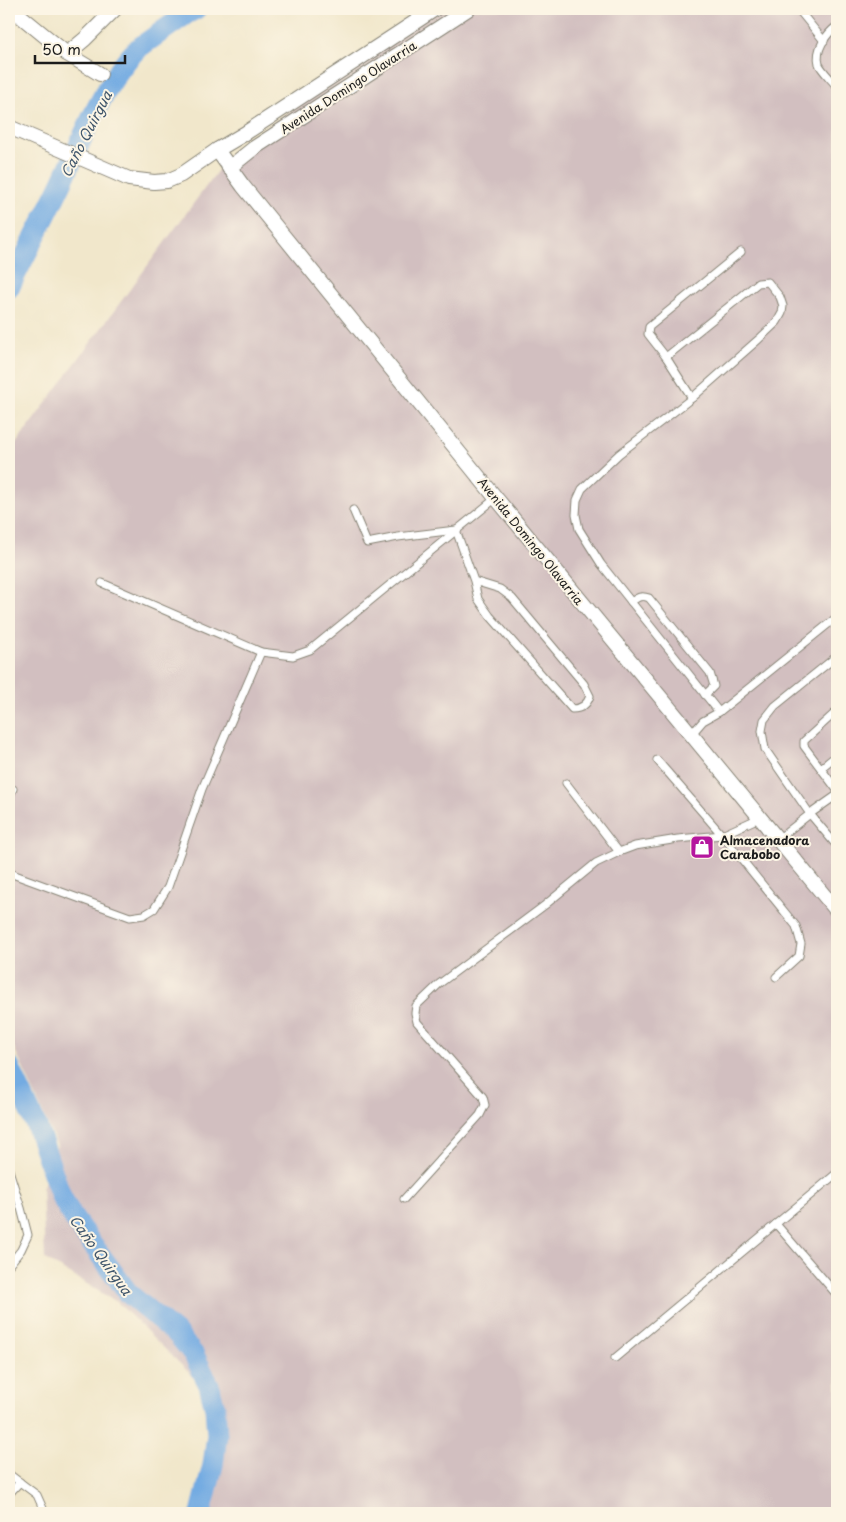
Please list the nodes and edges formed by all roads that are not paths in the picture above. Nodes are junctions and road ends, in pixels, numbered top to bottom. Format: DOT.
graph roads {
  1 [pos="12,9"];
  2 [pos="115,9"];
  3 [pos="435,9"];
  4 [pos="468,9"];
  5 [pos="798,9"];
  6 [pos="837,26"];
  7 [pos="824,41"];
  8 [pos="67,54"];
  9 [pos="100,74"];
  10 [pos="837,87"];
  11 [pos="9,127"];
  12 [pos="216,150"];
  13 [pos="229,168"];
  14 [pos="741,252"];
  15 [pos="666,357"];
  16 [pos="692,398"];
  17 [pos="496,498"];
  18 [pos="353,510"];
  19 [pos="456,530"];
  20 [pos="474,581"];
  21 [pos="102,583"];
  22 [pos="632,602"];
  23 [pos="837,618"];
  24 [pos="260,652"];
  25 [pos="837,656"];
  26 [pos="705,695"];
  27 [pos="837,711"];
  28 [pos="719,712"];
  29 [pos="691,735"];
  30 [pos="837,756"];
  31 [pos="657,760"];
  32 [pos="821,768"];
  33 [pos="566,783"];
  34 [pos="13,789"];
  35 [pos="837,790"];
  36 [pos="837,796"];
  37 [pos="9,797"];
  38 [pos="810,814"];
  39 [pos="759,818"];
  40 [pos="722,835"];
  41 [pos="778,839"];
  42 [pos="837,846"];
  43 [pos="619,852"];
  44 [pos="9,872"];
  45 [pos="837,911"];
  46 [pos="776,977"];
  47 [pos="9,1170"];
  48 [pos="837,1173"];
  49 [pos="404,1198"];
  50 [pos="776,1224"];
  51 [pos="9,1265"];
  52 [pos="837,1295"];
  53 [pos="614,1358"];
  54 [pos="9,1474"];
  55 [pos="20,1482"];
  56 [pos="9,1494"];
  57 [pos="45,1513"];
  1 -- 8 [label="street"];
  2 -- 8 [label="street"];
  3 -- 12 [label="street, Avenida Domingo Olavarria"];
  4 -- 13 [label="street, Avenida Domingo Olavarria"];
  5 -- 7 [label="lane"];
  6 -- 7 [label="lane"];
  7 -- 10 [label="lane"];
  8 -- 9 [label="street"];
  11 -- 12 [label="street"];
  12 -- 13 [label="street, Avenida Domingo Olavarria"];
  13 -- 17 [label="street, Avenida Domingo Olavarria"];
  14 -- 15 [label="lane"];
  15 -- 16 [label="lane"];
  15 -- 16 [label="lane"];
  16 -- 22 [label="lane"];
  17 -- 19 [label="lane"];
  17 -- 29 [label="street, Avenida Domingo Olavarria"];
  18 -- 19 [label="lane"];
  19 -- 20 [label="lane"];
  19 -- 24 [label="lane"];
  20 -- 20 [label="lane"];
  21 -- 24 [label="lane"];
  22 -- 26 [label="lane"];
  22 -- 26 [label="lane"];
  23 -- 28 [label="lane"];
  24 -- 44 [label="lane"];
  25 -- 38 [label="lane"];
  26 -- 28 [label="lane"];
  27 -- 32 [label="lane"];
  28 -- 29 [label="lane"];
  29 -- 39 [label="street, Avenida Domingo Olavarria"];
  30 -- 32 [label="lane"];
  31 -- 40 [label="lane"];
  32 -- 35 [label="lane"];
  33 -- 43 [label="lane"];
  34 -- 37 [label="lane"];
  36 -- 38 [label="lane"];
  38 -- 41 [label="lane"];
  38 -- 42 [label="lane"];
  39 -- 40 [label="lane"];
  39 -- 41 [label="street, Avenida Domingo Olavarria"];
  40 -- 43 [label="lane"];
  40 -- 46 [label="lane"];
  41 -- 45 [label="street, Avenida Domingo Olavarria"];
  43 -- 49 [label="lane"];
  47 -- 51 [label="lane"];
  48 -- 50 [label="lane"];
  50 -- 52 [label="lane"];
  50 -- 53 [label="lane"];
  54 -- 55 [label="lane"];
  55 -- 56 [label="lane"];
  55 -- 57 [label="lane"];
}
